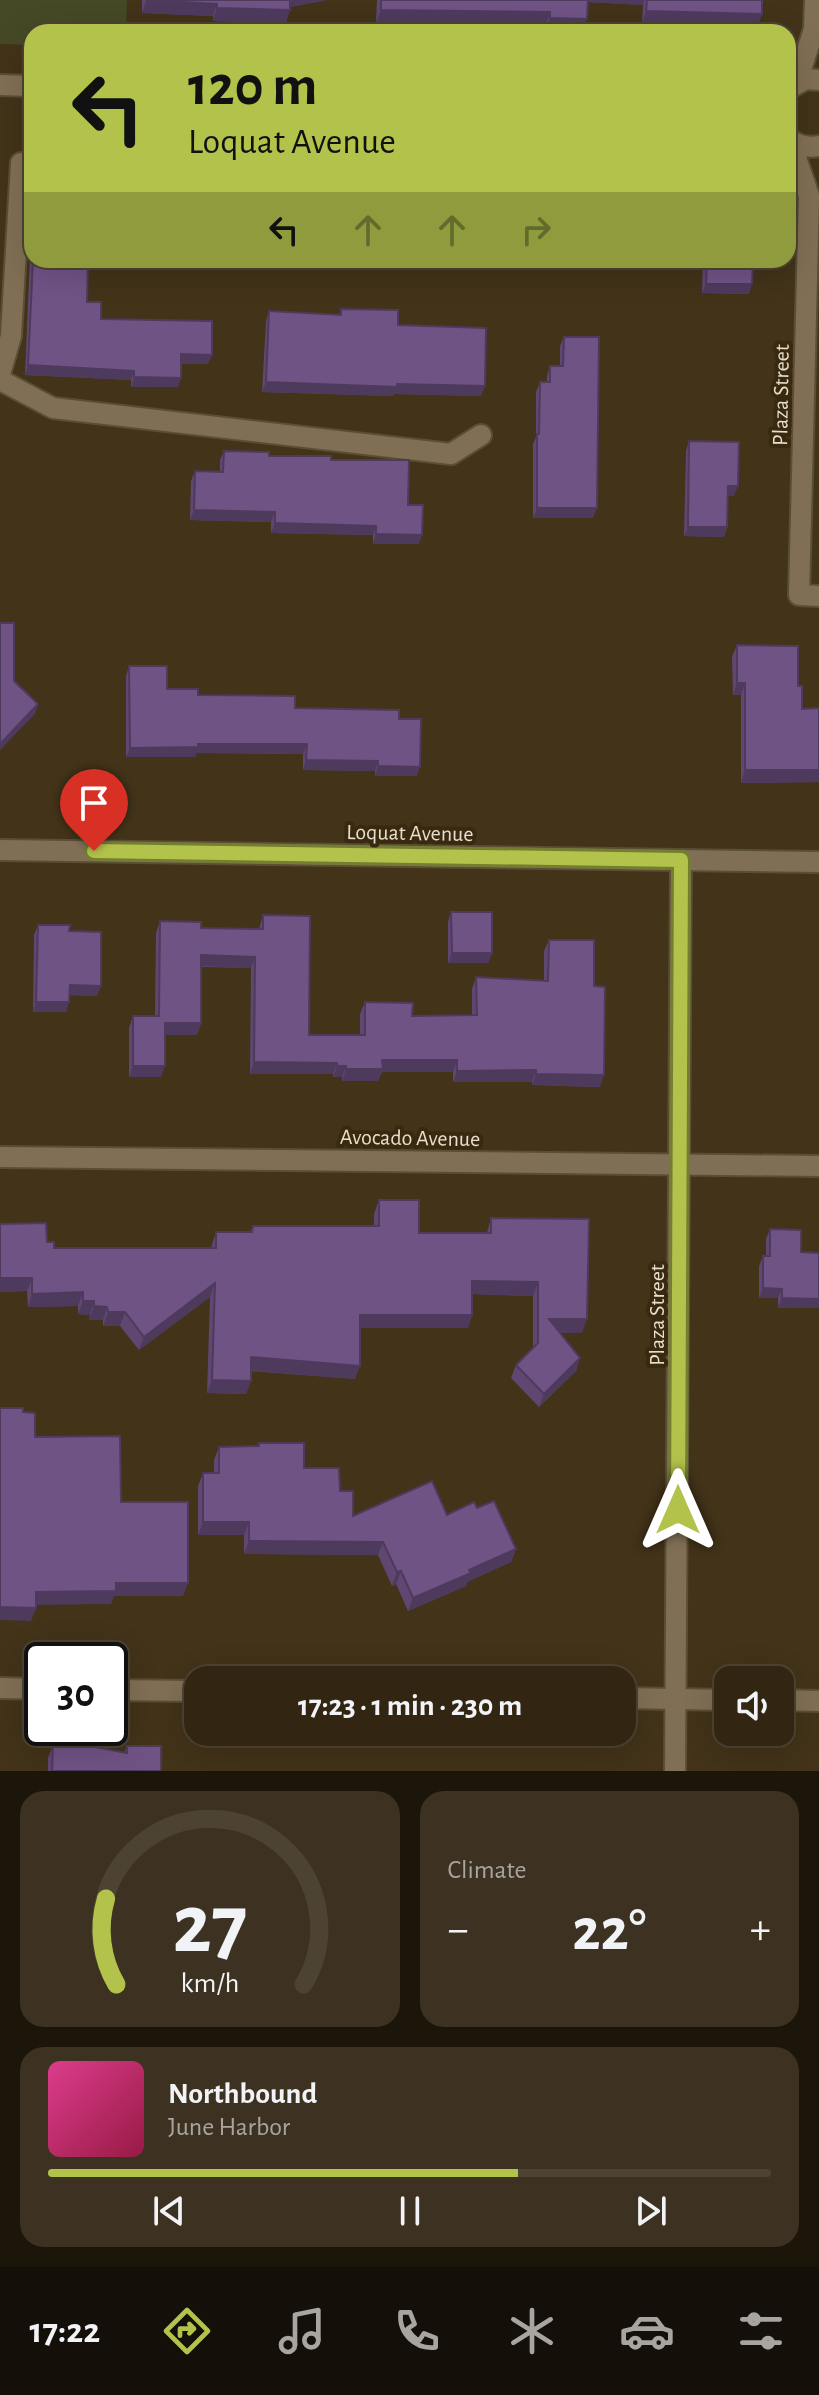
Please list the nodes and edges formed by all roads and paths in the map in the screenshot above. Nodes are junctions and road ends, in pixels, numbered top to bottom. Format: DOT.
graph roads {
  1 [pos="815,0"];
  2 [pos="816,36"];
  3 [pos="796,79"];
  4 [pos="819,80"];
  5 [pos="796,84"];
  6 [pos="0,85"];
  7 [pos="24,86"];
  8 [pos="796,143"];
  9 [pos="819,146"];
  10 [pos="796,159"];
  11 [pos="21,163"];
  12 [pos="819,176"];
  13 [pos="809,196"];
  14 [pos="6,312"];
  15 [pos="0,374"];
  16 [pos="0,380"];
  17 [pos="481,435"];
  18 [pos="809,596"];
  19 [pos="0,850"];
  20 [pos="681,860"];
  21 [pos="819,862"];
  22 [pos="0,1157"];
  23 [pos="681,1164"];
  24 [pos="819,1166"];
  25 [pos="0,1688"];
  26 [pos="24,1689"];
  27 [pos="128,1690"];
  28 [pos="184,1691"];
  29 [pos="636,1698"];
  30 [pos="676,1699"];
  31 [pos="714,1700"];
  32 [pos="794,1700"];
  33 [pos="819,1701"];
  34 [pos="675,1771"];
  1 -- 2 [label="street"];
  2 -- 3 [label="street"];
  4 -- 5 [label="street"];
  6 -- 7 [label="street"];
  8 -- 9 [label="street"];
  10 -- 13 [label="street, Plaza Street"];
  11 -- 14 [label="street"];
  12 -- 13 [label="street, Plaza Street"];
  13 -- 18 [label="street, Plaza Street"];
  14 -- 15 [label="street"];
  16 -- 17 [label="street"];
  19 -- 20 [label="street, Loquat Avenue"];
  20 -- 21 [label="street, Loquat Avenue"];
  20 -- 23 [label="street, Plaza Street"];
  22 -- 23 [label="street, Avocado Avenue"];
  23 -- 24 [label="street, Avocado Avenue"];
  23 -- 30 [label="street, Plaza Street"];
  25 -- 26 [label="street"];
  27 -- 28 [label="street"];
  29 -- 30 [label="street"];
  30 -- 31 [label="street"];
  30 -- 34 [label="street, Plaza Street"];
  32 -- 33 [label="street"];
}
